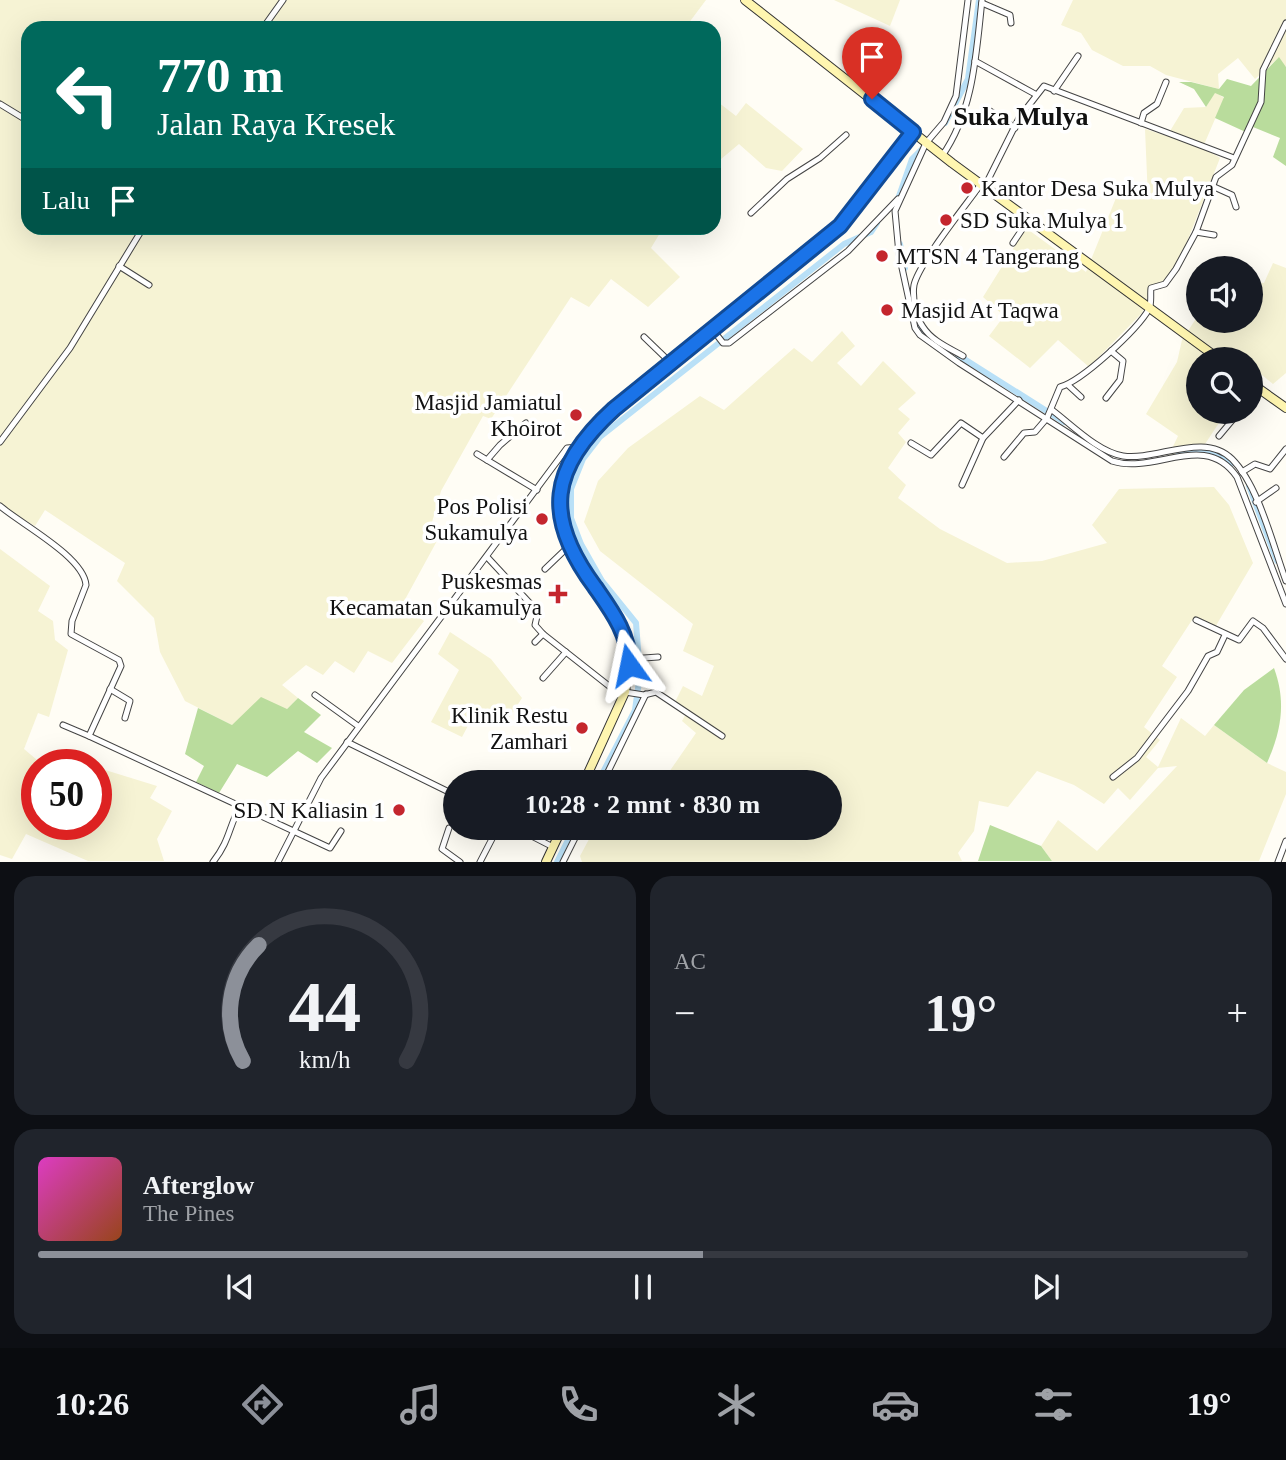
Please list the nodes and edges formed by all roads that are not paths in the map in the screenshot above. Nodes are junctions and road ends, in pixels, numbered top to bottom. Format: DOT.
graph roads {
  1 [pos="283,0"];
  2 [pos="745,0"];
  3 [pos="968,0"];
  4 [pos="982,1"];
  5 [pos="268,21"];
  6 [pos="1011,23"];
  7 [pos="1286,23"];
  8 [pos="1078,56"];
  9 [pos="970,58"];
  10 [pos="1166,82"];
  11 [pos="1054,91"];
  12 [pos="1035,94"];
  13 [pos="0,104"];
  14 [pos="990,111"];
  15 [pos="21,117"];
  16 [pos="1141,123"];
  17 [pos="1015,128"];
  18 [pos="913,132"];
  19 [pos="846,135"];
  20 [pos="927,144"];
  21 [pos="940,154"];
  22 [pos="1234,158"];
  23 [pos="983,185"];
  24 [pos="1212,186"];
  25 [pos="900,197"];
  26 [pos="1236,207"];
  27 [pos="751,213"];
  28 [pos="1029,219"];
  29 [pos="1196,232"];
  30 [pos="138,235"];
  31 [pos="1214,235"];
  32 [pos="1013,243"];
  33 [pos="119,265"];
  34 [pos="149,285"];
  35 [pos="1150,308"];
  36 [pos="713,330"];
  37 [pos="644,337"];
  38 [pos="1203,347"];
  39 [pos="1111,351"];
  40 [pos="962,356"];
  41 [pos="672,364"];
  42 [pos="1068,386"];
  43 [pos="1263,392"];
  44 [pos="1081,397"];
  45 [pos="1106,398"];
  46 [pos="1019,400"];
  47 [pos="1286,408"];
  48 [pos="1050,414"];
  49 [pos="526,423"];
  50 [pos="1229,424"];
  51 [pos="1219,436"];
  52 [pos="983,438"];
  53 [pos="0,442"];
  54 [pos="911,443"];
  55 [pos="578,447"];
  56 [pos="1286,449"];
  57 [pos="477,454"];
  58 [pos="1004,457"];
  59 [pos="487,460"];
  60 [pos="1242,472"];
  61 [pos="962,485"];
  62 [pos="1276,488"];
  63 [pos="537,490"];
  64 [pos="1256,502"];
  65 [pos="0,506"];
  66 [pos="568,547"];
  67 [pos="488,558"];
  68 [pos="545,569"];
  69 [pos="1282,580"];
  70 [pos="1286,604"];
  71 [pos="1196,620"];
  72 [pos="543,634"];
  73 [pos="1225,635"];
  74 [pos="535,642"];
  75 [pos="565,652"];
  76 [pos="658,657"];
  77 [pos="632,658"];
  78 [pos="1286,660"];
  79 [pos="543,678"];
  80 [pos="110,689"];
  81 [pos="627,694"];
  82 [pos="315,695"];
  83 [pos="645,695"];
  84 [pos="125,718"];
  85 [pos="63,725"];
  86 [pos="358,726"];
  87 [pos="89,736"];
  88 [pos="722,736"];
  89 [pos="347,743"];
  90 [pos="590,770"];
  91 [pos="609,770"];
  92 [pos="1113,777"];
  93 [pos="443,789"];
  94 [pos="240,806"];
  95 [pos="293,831"];
  96 [pos="341,831"];
  97 [pos="445,840"];
  98 [pos="491,840"];
  99 [pos="539,840"];
  100 [pos="556,840"];
  101 [pos="574,840"];
  102 [pos="1286,841"];
  103 [pos="553,847"];
  104 [pos="213,862"];
  105 [pos="278,862"];
  106 [pos="460,862"];
  107 [pos="480,862"];
  108 [pos="546,862"];
  109 [pos="564,862"];
  110 [pos="1278,862"];
  1 -- 5 [label="street"];
  2 -- 18 [label="main road"];
  3 -- 9 [label="street"];
  4 -- 6 [label="street"];
  4 -- 9 [label="street"];
  7 -- 22 [label="street"];
  8 -- 11 [label="street"];
  9 -- 12 [label="street"];
  9 -- 20 [label="street"];
  9 -- 21 [label="street"];
  10 -- 16 [label="street"];
  11 -- 12 [label="street"];
  11 -- 16 [label="street"];
  12 -- 17 [label="street"];
  13 -- 15 [label="street"];
  14 -- 17 [label="street"];
  16 -- 22 [label="street"];
  17 -- 23 [label="street"];
  18 -- 20 [label="main road"];
  18 -- 36 [label="main road"];
  19 -- 27 [label="street"];
  20 -- 21 [label="main road"];
  20 -- 25 [label="street"];
  21 -- 23 [label="main road"];
  22 -- 24 [label="street"];
  23 -- 28 [label="main road"];
  23 -- 40 [label="street"];
  24 -- 26 [label="street"];
  24 -- 29 [label="street"];
  25 -- 36 [label="street"];
  25 -- 46 [label="street"];
  28 -- 32 [label="street"];
  28 -- 35 [label="main road"];
  29 -- 31 [label="street"];
  29 -- 35 [label="street"];
  30 -- 33 [label="street"];
  33 -- 34 [label="street"];
  33 -- 53 [label="street"];
  35 -- 38 [label="main road"];
  35 -- 39 [label="street"];
  36 -- 41 [label="main road"];
  37 -- 41 [label="street"];
  39 -- 42 [label="street"];
  39 -- 45 [label="street"];
  41 -- 55 [label="main road"];
  42 -- 44 [label="street"];
  42 -- 48 [label="street"];
  43 -- 47 [label="main road"];
  46 -- 48 [label="street"];
  46 -- 52 [label="street"];
  48 -- 58 [label="street"];
  48 -- 60 [label="street"];
  48 -- 69 [label="street"];
  49 -- 59 [label="street"];
  50 -- 51 [label="street"];
  52 -- 54 [label="street"];
  52 -- 61 [label="street"];
  55 -- 63 [label="street"];
  55 -- 66 [label="main road"];
  56 -- 60 [label="street"];
  57 -- 59 [label="street"];
  59 -- 63 [label="street"];
  60 -- 64 [label="street"];
  62 -- 64 [label="street"];
  63 -- 67 [label="street"];
  64 -- 69 [label="street"];
  65 -- 80 [label="street"];
  66 -- 68 [label="street"];
  66 -- 77 [label="main road"];
  67 -- 72 [label="street"];
  67 -- 86 [label="street"];
  69 -- 70 [label="street"];
  71 -- 73 [label="street"];
  72 -- 74 [label="street"];
  72 -- 75 [label="street"];
  73 -- 78 [label="street"];
  73 -- 92 [label="street"];
  75 -- 79 [label="street"];
  75 -- 81 [label="street"];
  76 -- 77 [label="street"];
  77 -- 81 [label="main road"];
  80 -- 84 [label="street"];
  80 -- 87 [label="street"];
  81 -- 83 [label="street"];
  81 -- 90 [label="main road"];
  82 -- 86 [label="street"];
  83 -- 88 [label="street"];
  83 -- 91 [label="street"];
  85 -- 87 [label="street"];
  86 -- 89 [label="street"];
  87 -- 94 [label="street"];
  89 -- 93 [label="street"];
  89 -- 95 [label="street"];
  94 -- 95 [label="street"];
  94 -- 104 [label="street"];
  95 -- 96 [label="street"];
  95 -- 105 [label="street"];
  97 -- 106 [label="street"];
  98 -- 107 [label="street"];
  99 -- 103 [label="street"];
  100 -- 103 [label="main road"];
  101 -- 109 [label="street"];
  102 -- 110 [label="street"];
  103 -- 108 [label="main road"];
}
